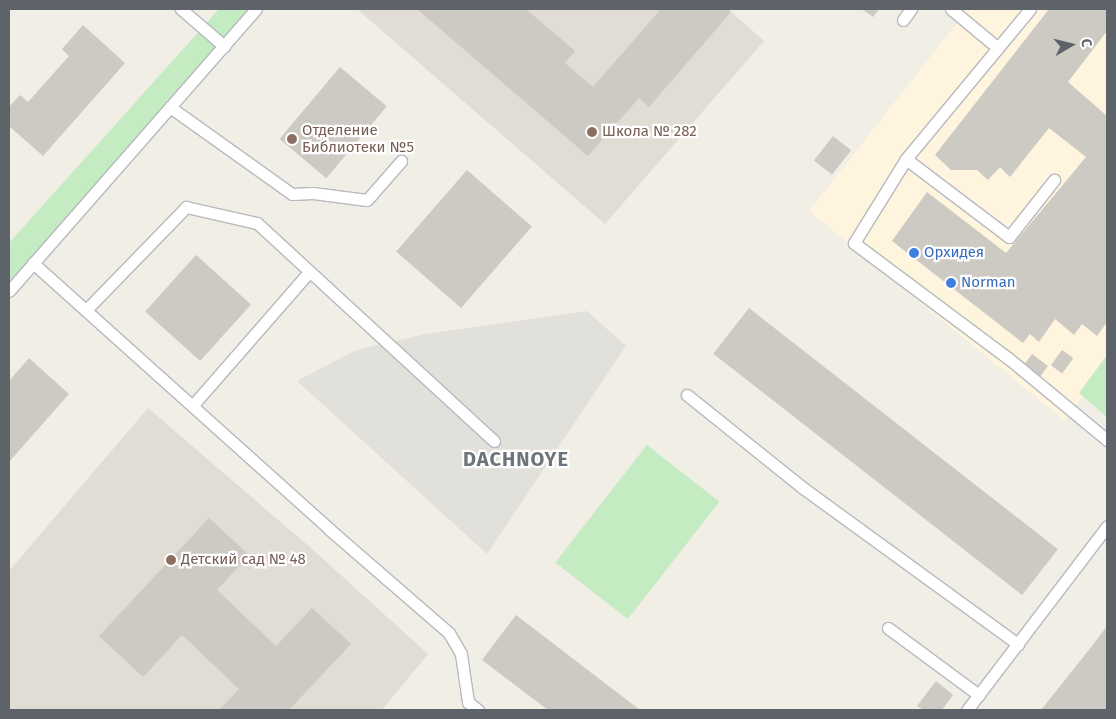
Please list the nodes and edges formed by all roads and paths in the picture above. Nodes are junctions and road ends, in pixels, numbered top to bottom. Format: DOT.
graph roads {
  1 [pos="181,9"];
  2 [pos="256,9"];
  3 [pos="911,9"];
  4 [pos="951,9"];
  5 [pos="1030,9"];
  6 [pos="903,20"];
  7 [pos="224,46"];
  8 [pos="998,48"];
  9 [pos="170,107"];
  10 [pos="906,159"];
  11 [pos="401,161"];
  12 [pos="1054,180"];
  13 [pos="33,263"];
  14 [pos="309,272"];
  15 [pos="9,291"];
  16 [pos="86,310"];
  17 [pos="687,395"];
  18 [pos="193,405"];
  19 [pos="1107,440"];
  20 [pos="494,441"];
  21 [pos="1107,526"];
  22 [pos="888,628"];
  23 [pos="1018,644"];
  24 [pos="979,695"];
  25 [pos="478,710"];
  26 [pos="967,710"];
  1 -- 7 [label="lane"];
  2 -- 7 [label="lane"];
  3 -- 6 [label="lane"];
  4 -- 8 [label="lane"];
  5 -- 8 [label="lane"];
  7 -- 9 [label="lane"];
  8 -- 10 [label="lane"];
  9 -- 11 [label="lane"];
  9 -- 13 [label="lane"];
  10 -- 12 [label="lane"];
  10 -- 19 [label="lane"];
  13 -- 15 [label="lane"];
  13 -- 16 [label="lane"];
  14 -- 16 [label="lane"];
  14 -- 18 [label="lane"];
  14 -- 20 [label="lane"];
  16 -- 18 [label="lane"];
  17 -- 23 [label="lane"];
  18 -- 25 [label="lane"];
  21 -- 23 [label="lane"];
  22 -- 24 [label="lane"];
  23 -- 24 [label="lane"];
  24 -- 26 [label="lane"];
}
